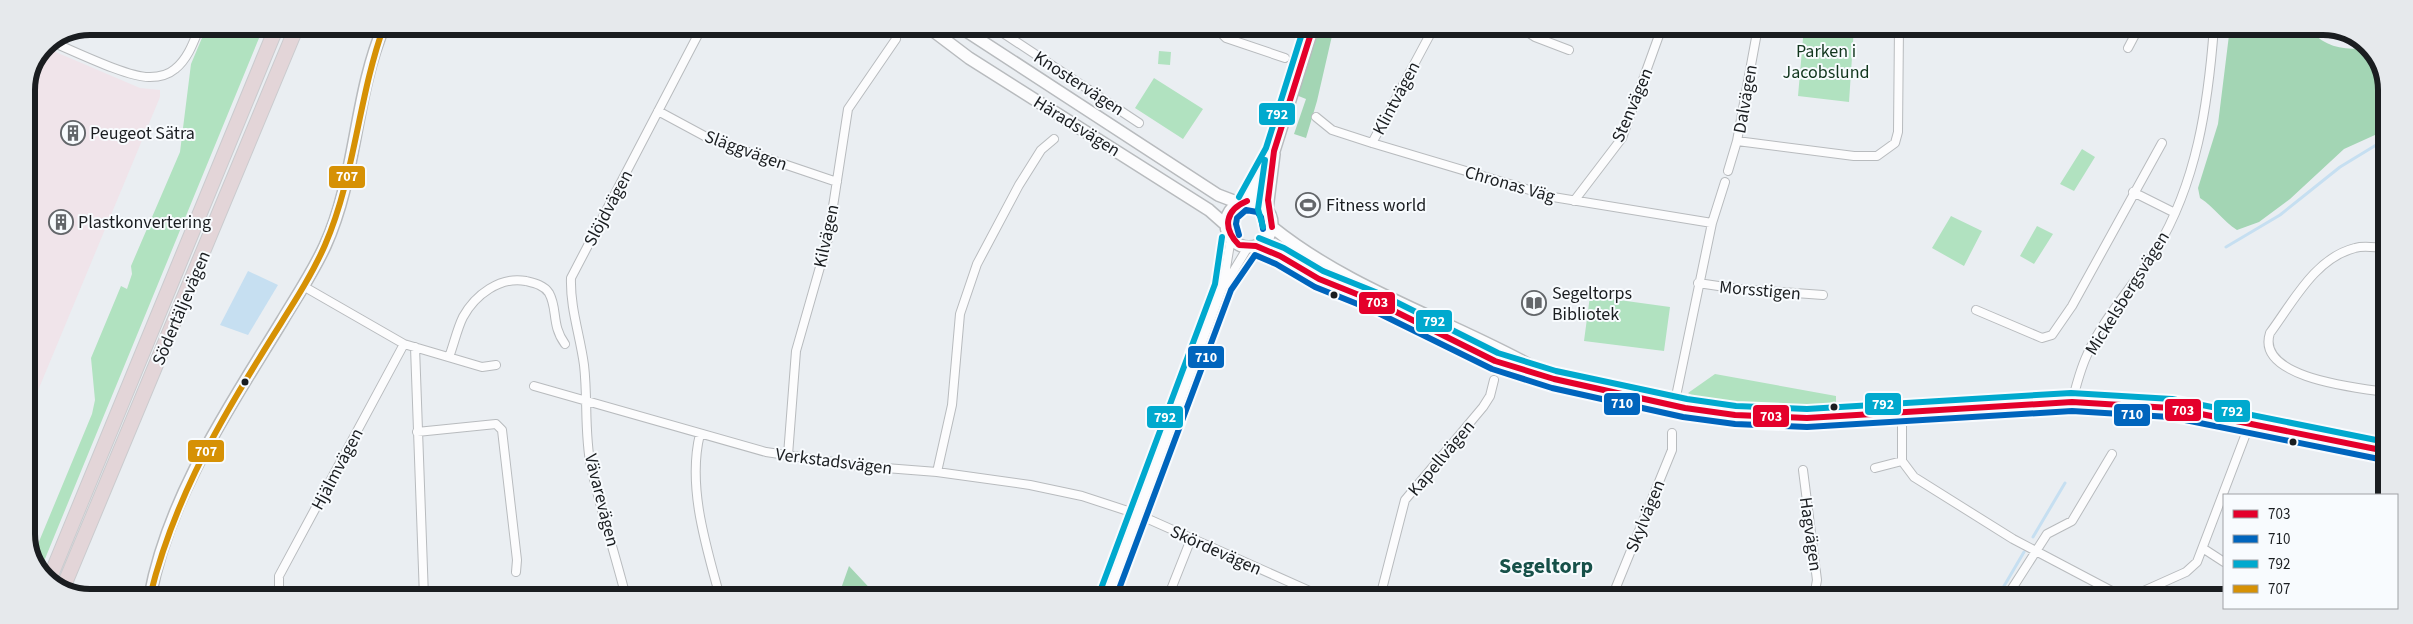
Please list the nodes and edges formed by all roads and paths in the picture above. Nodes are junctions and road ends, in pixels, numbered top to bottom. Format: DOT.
graph roads {
  1 [pos="196,35"];
  2 [pos="273,35"];
  3 [pos="293,35"];
  4 [pos="381,35"];
  5 [pos="698,35"];
  6 [pos="896,35"];
  7 [pos="939,35"];
  8 [pos="972,35"];
  9 [pos="1006,35"];
  10 [pos="1223,35"];
  11 [pos="1310,35"];
  12 [pos="1430,35"];
  13 [pos="1532,35"];
  14 [pos="1659,35"];
  15 [pos="1757,35"];
  16 [pos="1899,35"];
  17 [pos="2135,35"];
  18 [pos="2213,35"];
  19 [pos="59,45"];
  20 [pos="2128,48"];
  21 [pos="1569,50"];
  22 [pos="1284,58"];
  23 [pos="658,111"];
  24 [pos="1316,117"];
  25 [pos="1139,123"];
  26 [pos="1054,139"];
  27 [pos="1737,141"];
  28 [pos="1372,143"];
  29 [pos="2162,143"];
  30 [pos="1274,151"];
  31 [pos="1728,171"];
  32 [pos="837,182"];
  33 [pos="1725,182"];
  34 [pos="2133,192"];
  35 [pos="1574,201"];
  36 [pos="1243,202"];
  37 [pos="1268,209"];
  38 [pos="2175,213"];
  39 [pos="1712,223"];
  40 [pos="1226,225"];
  41 [pos="1272,227"];
  42 [pos="1231,238"];
  43 [pos="1252,247"];
  44 [pos="2378,248"];
  45 [pos="1698,284"];
  46 [pos="303,286"];
  47 [pos="1223,286"];
  48 [pos="1823,295"];
  49 [pos="1976,310"];
  50 [pos="404,344"];
  51 [pos="565,344"];
  52 [pos="415,347"];
  53 [pos="449,357"];
  54 [pos="496,366"];
  55 [pos="1554,379"];
  56 [pos="1494,380"];
  57 [pos="534,386"];
  58 [pos="2378,391"];
  59 [pos="588,401"];
  60 [pos="2072,402"];
  61 [pos="1674,406"];
  62 [pos="1902,414"];
  63 [pos="2250,423"];
  64 [pos="417,432"];
  65 [pos="1672,433"];
  66 [pos="700,434"];
  67 [pos="2378,449"];
  68 [pos="2112,454"];
  69 [pos="788,455"];
  70 [pos="1902,461"];
  71 [pos="1876,468"];
  72 [pos="1803,470"];
  73 [pos="937,472"];
  74 [pos="2224,494"];
  75 [pos="2223,497"];
  76 [pos="1137,514"];
  77 [pos="1191,539"];
  78 [pos="2204,549"];
  79 [pos="2036,550"];
  80 [pos="2223,561"];
  81 [pos="516,572"];
  82 [pos="53,574"];
  83 [pos="65,583"];
  84 [pos="152,589"];
  85 [pos="279,589"];
  86 [pos="424,589"];
  87 [pos="624,589"];
  88 [pos="718,589"];
  89 [pos="1110,589"];
  90 [pos="1171,589"];
  91 [pos="1305,589"];
  92 [pos="1382,589"];
  93 [pos="1615,589"];
  94 [pos="1816,589"];
  95 [pos="2012,589"];
  96 [pos="2109,589"];
  97 [pos="2147,589"];
  1 -- 19 [label="street"];
  2 -- 82 [label="highway, Södertäljevägen"];
  3 -- 83 [label="highway, Södertäljevägen"];
  4 -- 46 [label="street"];
  5 -- 23 [label="street, Slöjdvägen"];
  6 -- 32 [label="street, Kilvägen"];
  7 -- 40 [label="street, Häradsvägen"];
  8 -- 36 [label="street, Häradsvägen"];
  9 -- 25 [label="street, Knostervägen"];
  10 -- 22 [label="street"];
  11 -- 30 [label="street"];
  12 -- 28 [label="street, Klintvägen"];
  13 -- 21 [label="street"];
  14 -- 35 [label="street, Stenvägen"];
  15 -- 27 [label="street, Dalvägen"];
  16 -- 27 [label="street"];
  17 -- 20 [label="street"];
  18 -- 38 [label="street, Mickelsbergsvägen"];
  23 -- 32 [label="street, Släggvägen"];
  23 -- 59 [label="street, Slöjdvägen"];
  24 -- 28 [label="street, Chronas Väg"];
  26 -- 73 [label="street"];
  27 -- 31 [label="street, Dalvägen"];
  28 -- 35 [label="street, Chronas Väg"];
  29 -- 34 [label="street"];
  30 -- 36 [label="street"];
  30 -- 37 [label="street"];
  32 -- 69 [label="street, Kilvägen"];
  33 -- 39 [label="street"];
  34 -- 38 [label="street, Mickelsbergsvägen"];
  34 -- 49 [label="street"];
  35 -- 39 [label="street, Chronas Väg"];
  36 -- 37 [label="street"];
  36 -- 40 [label="street"];
  37 -- 41 [label="street"];
  38 -- 60 [label="street, Mickelsbergsvägen"];
  39 -- 45 [label="street"];
  40 -- 42 [label="street"];
  41 -- 43 [label="street"];
  41 -- 55 [label="street"];
  42 -- 43 [label="street"];
  42 -- 47 [label="street"];
  43 -- 47 [label="street"];
  43 -- 55 [label="street"];
  44 -- 58 [label="street"];
  45 -- 48 [label="street, Morsstigen"];
  45 -- 61 [label="street"];
  46 -- 50 [label="street"];
  46 -- 84 [label="street"];
  47 -- 76 [label="street"];
  50 -- 52 [label="street"];
  50 -- 85 [label="street, Hjälmvägen"];
  51 -- 53 [label="street"];
  52 -- 53 [label="street"];
  52 -- 64 [label="street"];
  53 -- 54 [label="street"];
  55 -- 61 [label="street"];
  56 -- 92 [label="street, Kapellvägen"];
  57 -- 59 [label="street, Verkstadsvägen"];
  59 -- 66 [label="street, Verkstadsvägen"];
  59 -- 87 [label="street, Vävarevägen"];
  60 -- 62 [label="street"];
  60 -- 63 [label="street"];
  61 -- 62 [label="street"];
  62 -- 70 [label="street"];
  63 -- 67 [label="street"];
  63 -- 74 [label="street"];
  64 -- 81 [label="street"];
  64 -- 86 [label="street"];
  65 -- 93 [label="street, Skylvägen"];
  66 -- 69 [label="street, Verkstadsvägen"];
  66 -- 88 [label="street"];
  68 -- 79 [label="street"];
  69 -- 73 [label="street, Verkstadsvägen"];
  70 -- 71 [label="street"];
  70 -- 79 [label="street"];
  72 -- 94 [label="street, Hagvägen"];
  73 -- 76 [label="street, Verkstadsvägen"];
  75 -- 78 [label="street"];
  76 -- 77 [label="street, Skördevägen"];
  76 -- 89 [label="street"];
  77 -- 90 [label="street"];
  77 -- 91 [label="street, Skördevägen"];
  78 -- 80 [label="street"];
  78 -- 97 [label="street"];
  79 -- 95 [label="street"];
  79 -- 96 [label="street"];
}
